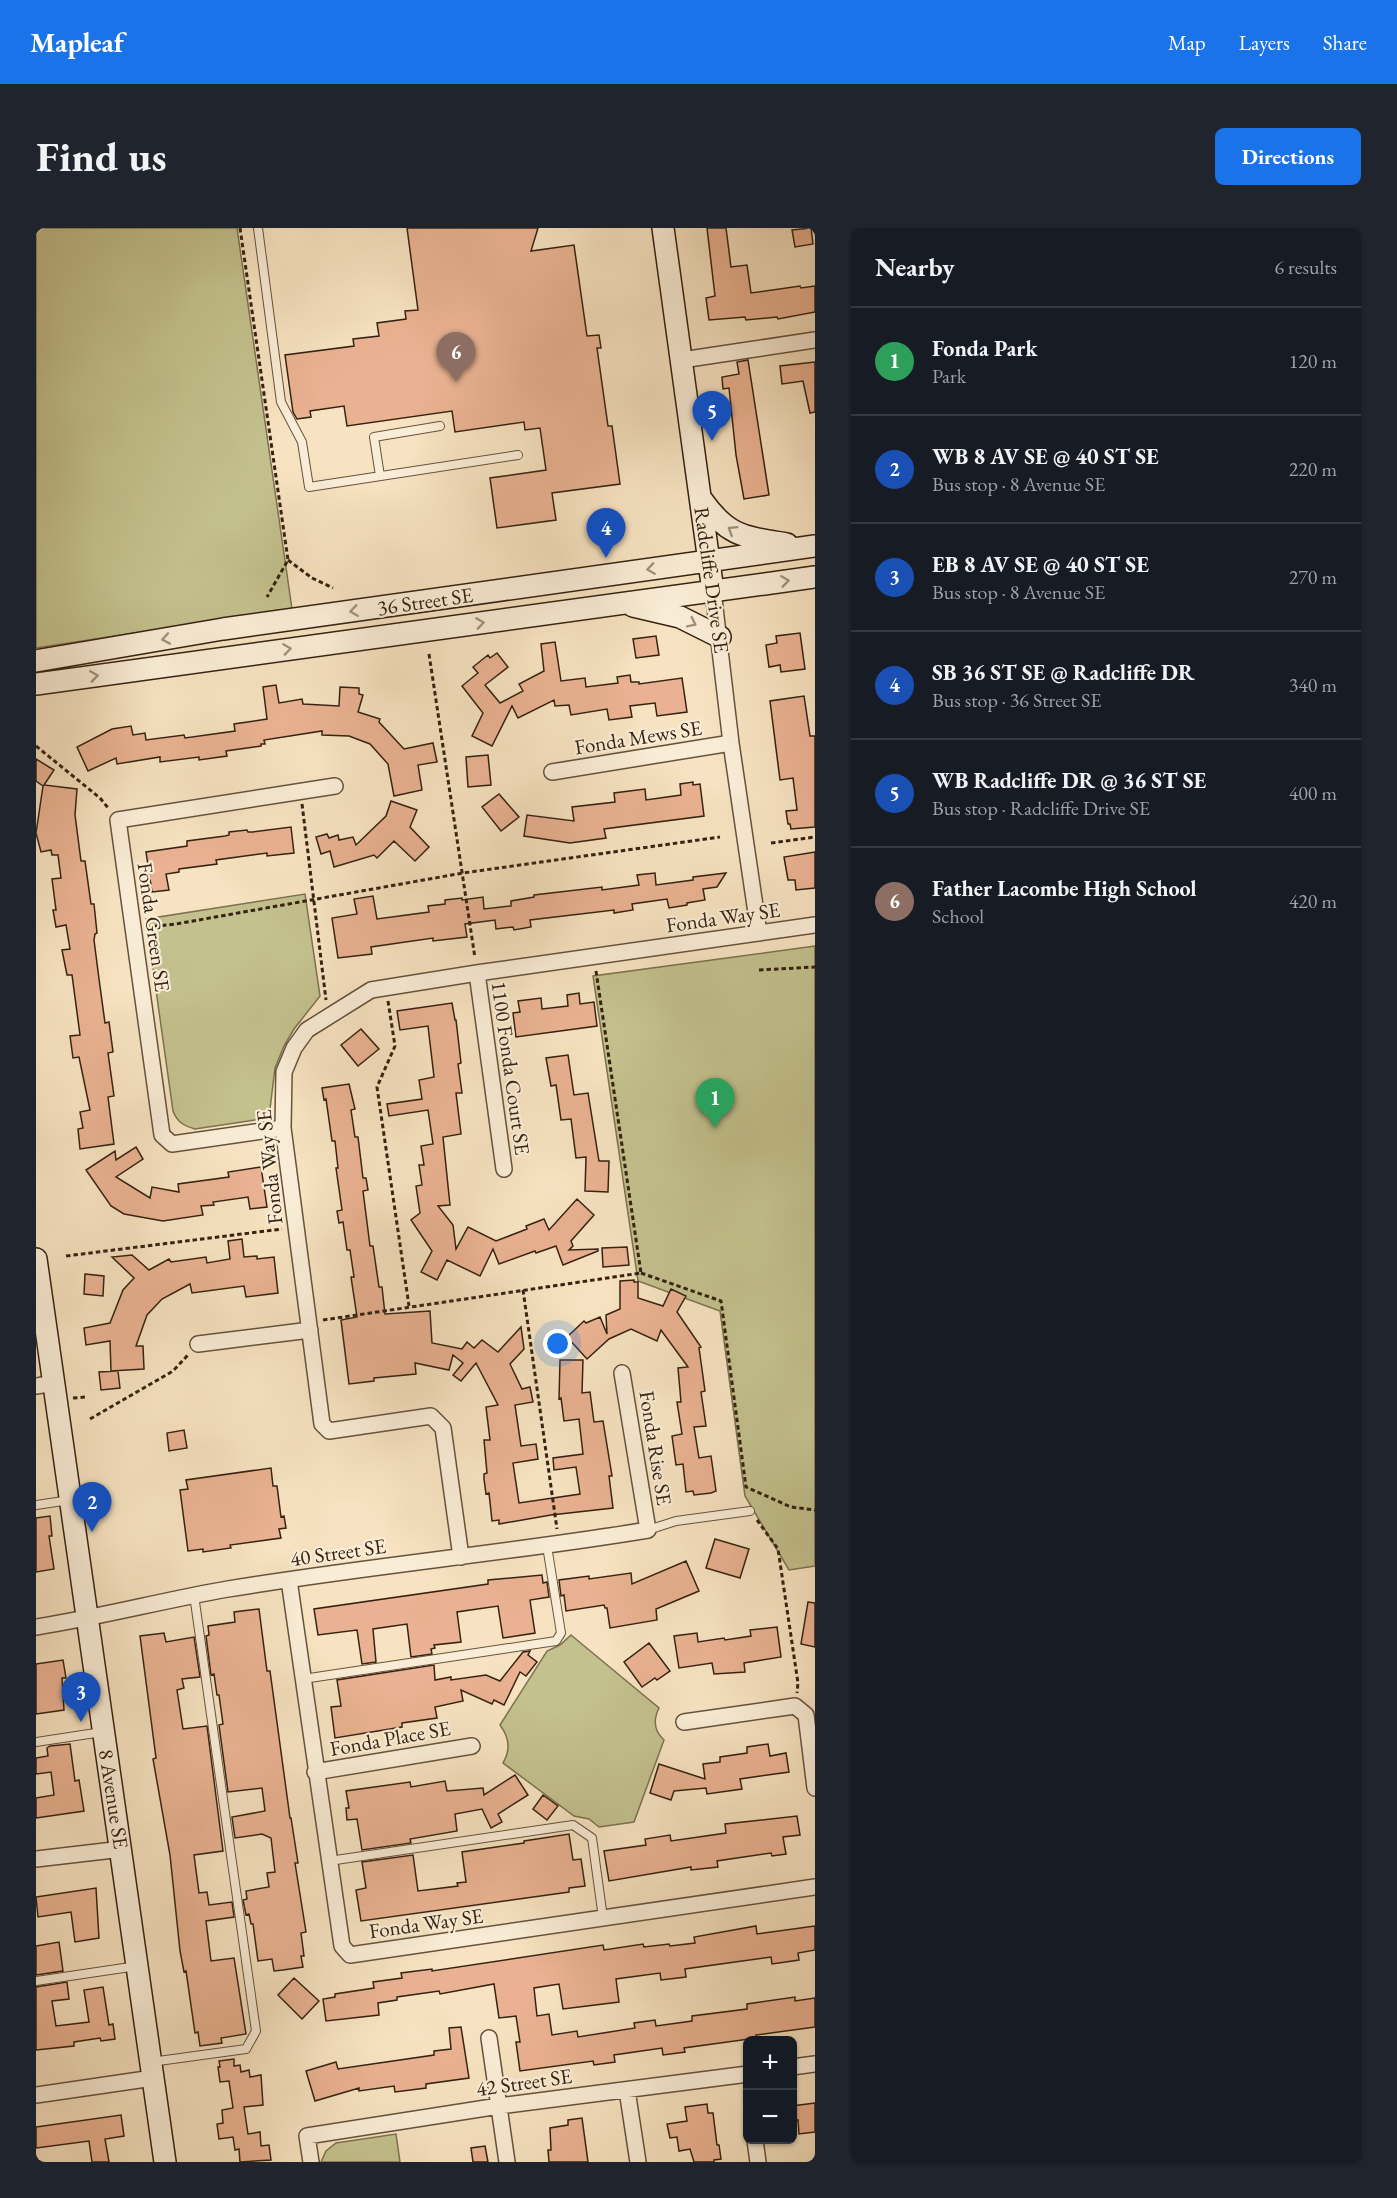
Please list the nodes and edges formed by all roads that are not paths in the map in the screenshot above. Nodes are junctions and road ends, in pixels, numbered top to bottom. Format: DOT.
graph roads {
  1 [pos="258,228"];
  2 [pos="663,228"];
  3 [pos="815,340"];
  4 [pos="682,360"];
  5 [pos="440,426"];
  6 [pos="518,455"];
  7 [pos="380,476"];
  8 [pos="701,499"];
  9 [pos="812,546"];
  10 [pos="709,561"];
  11 [pos="815,577"];
  12 [pos="713,591"];
  13 [pos="621,603"];
  14 [pos="720,637"];
  15 [pos="36,661"];
  16 [pos="36,684"];
  17 [pos="731,743"];
  18 [pos="552,772"];
  19 [pos="335,786"];
  20 [pos="815,925"];
  21 [pos="759,933"];
  22 [pos="477,973"];
  23 [pos="283,1128"];
  24 [pos="504,1169"];
  25 [pos="36,1264"];
  26 [pos="310,1330"];
  27 [pos="198,1344"];
  28 [pos="622,1373"];
  29 [pos="45,1384"];
  30 [pos="71,1500"];
  31 [pos="36,1505"];
  32 [pos="750,1512"];
  33 [pos="648,1530"];
  34 [pos="553,1545"];
  35 [pos="461,1557"];
  36 [pos="289,1580"];
  37 [pos="194,1595"];
  38 [pos="87,1619"];
  39 [pos="36,1627"];
  40 [pos="303,1680"];
  41 [pos="684,1722"];
  42 [pos="104,1732"];
  43 [pos="36,1743"];
  44 [pos="472,1746"];
  45 [pos="315,1772"];
  46 [pos="815,1788"];
  47 [pos="122,1849"];
  48 [pos="36,1859"];
  49 [pos="329,1861"];
  50 [pos="815,1887"];
  51 [pos="603,1918"];
  52 [pos="138,1966"];
  53 [pos="36,1981"];
  54 [pos="489,2038"];
  55 [pos="815,2064"];
  56 [pos="797,2066"];
  57 [pos="152,2070"];
  58 [pos="743,2078"];
  59 [pos="627,2090"];
  60 [pos="36,2095"];
  61 [pos="499,2106"];
  62 [pos="756,2144"];
  63 [pos="165,2162"];
  64 [pos="311,2162"];
  65 [pos="507,2162"];
  66 [pos="638,2162"];
  67 [pos="758,2162"];
  1 -- 7 [label="lane"];
  2 -- 4 [label="main road, Radcliffe Drive SE"];
  3 -- 4 [label="street"];
  4 -- 8 [label="main road, Radcliffe Drive SE"];
  5 -- 7 [label="lane"];
  6 -- 7 [label="lane"];
  9 -- 8 [label="main road, one-way"];
  8 -- 10 [label="main road, Radcliffe Drive SE"];
  9 -- 10 [label="main road, 36 Street SE"];
  10 -- 12 [label="main road, Radcliffe Drive SE"];
  10 -- 15 [label="main road, 36 Street SE, one-way"];
  12 -- 11 [label="main road, 36 Street SE, one-way"];
  12 -- 13 [label="main road, 36 Street SE"];
  12 -- 14 [label="street, Radcliffe Drive SE"];
  13 -- 14 [label="main road, one-way"];
  16 -- 13 [label="main road, 36 Street SE, one-way"];
  14 -- 17 [label="street, Radcliffe Drive SE"];
  17 -- 18 [label="street, Fonda Mews SE"];
  17 -- 21 [label="street, Radcliffe Drive SE"];
  19 -- 23 [label="street, Fonda Green SE"];
  20 -- 21 [label="street, Fonda Way SE"];
  21 -- 22 [label="street, Fonda Way SE"];
  22 -- 23 [label="street, Fonda Way SE"];
  22 -- 24 [label="street, 1100 Fonda Court SE"];
  23 -- 26 [label="street, Fonda Way SE"];
  25 -- 29 [label="main road, 8 Avenue SE"];
  26 -- 27 [label="street"];
  26 -- 35 [label="street, Fonda Way SE"];
  28 -- 33 [label="street, Fonda Rise SE"];
  29 -- 30 [label="main road, 8 Avenue SE"];
  30 -- 31 [label="lane"];
  30 -- 38 [label="main road, 8 Avenue SE"];
  32 -- 33 [label="lane"];
  33 -- 34 [label="street, 40 Street SE"];
  34 -- 35 [label="street, 40 Street SE"];
  34 -- 40 [label="lane"];
  35 -- 36 [label="street, 40 Street SE"];
  36 -- 37 [label="street, 40 Street SE"];
  36 -- 40 [label="street, Fonda Way SE"];
  37 -- 38 [label="street, 40 Street SE"];
  37 -- 57 [label="lane"];
  38 -- 39 [label="street, 40 Street SE"];
  38 -- 42 [label="main road, 8 Avenue SE"];
  40 -- 45 [label="street, Fonda Way SE"];
  41 -- 46 [label="street"];
  42 -- 43 [label="lane"];
  42 -- 47 [label="main road, 8 Avenue SE"];
  44 -- 45 [label="street, Fonda Place SE"];
  45 -- 49 [label="street, Fonda Way SE"];
  47 -- 48 [label="street"];
  47 -- 52 [label="main road, 8 Avenue SE"];
  49 -- 51 [label="lane"];
  49 -- 51 [label="street, Fonda Way SE"];
  50 -- 51 [label="street, Fonda Way SE"];
  52 -- 53 [label="lane"];
  52 -- 57 [label="main road, 8 Avenue SE"];
  54 -- 61 [label="street"];
  55 -- 56 [label="street"];
  57 -- 60 [label="street"];
  57 -- 63 [label="main road, 8 Avenue SE"];
  58 -- 59 [label="street, 42 Street SE"];
  59 -- 61 [label="street, 42 Street SE"];
  59 -- 66 [label="street"];
  61 -- 64 [label="street, 42 Street SE"];
  61 -- 65 [label="street"];
  62 -- 67 [label="street"];
}
